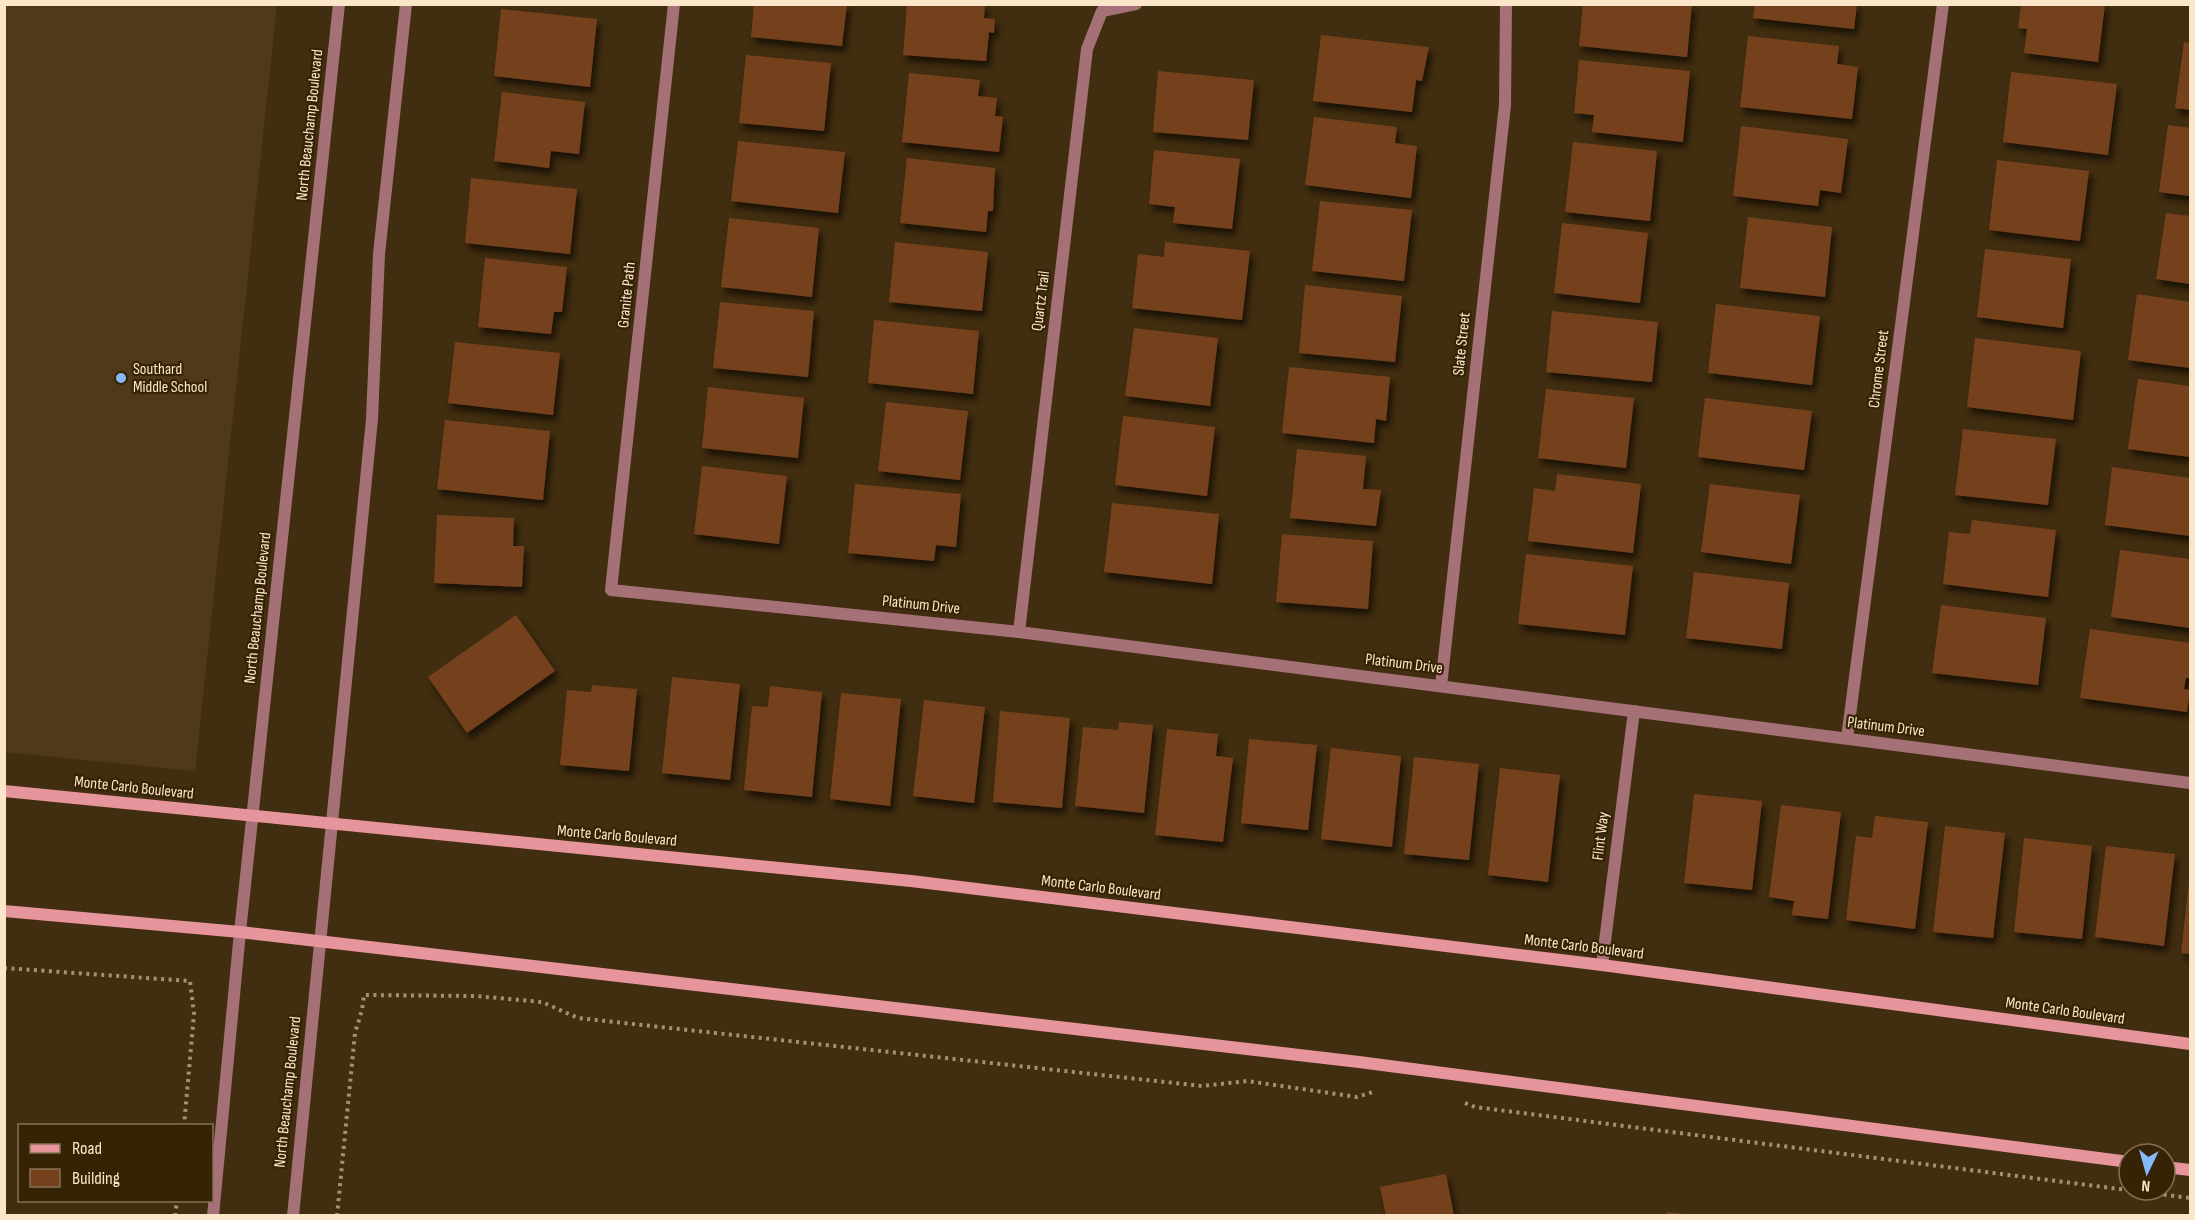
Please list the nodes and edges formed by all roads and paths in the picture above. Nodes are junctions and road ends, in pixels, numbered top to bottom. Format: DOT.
graph roads {
  1 [pos="339,4"];
  2 [pos="406,4"];
  3 [pos="675,4"];
  4 [pos="1136,4"];
  5 [pos="1506,4"];
  6 [pos="1943,4"];
  7 [pos="611,590"];
  8 [pos="1018,632"];
  9 [pos="1441,686"];
  10 [pos="1634,711"];
  11 [pos="1847,738"];
  12 [pos="2190,783"];
  13 [pos="4,791"];
  14 [pos="252,817"];
  15 [pos="331,825"];
  16 [pos="4,911"];
  17 [pos="240,932"];
  18 [pos="320,941"];
  19 [pos="1602,965"];
  20 [pos="4,968"];
  21 [pos="2190,1044"];
  22 [pos="1383,1089"];
  23 [pos="1457,1100"];
  24 [pos="184,1124"];
  25 [pos="2117,1160"];
  26 [pos="2190,1198"];
  27 [pos="213,1215"];
  28 [pos="293,1215"];
  29 [pos="337,1215"];
  1 -- 14 [label="street, North Beauchamp Boulevard"];
  2 -- 15 [label="street, North Beauchamp Boulevard"];
  3 -- 7 [label="street, Granite Path"];
  4 -- 8 [label="street, Quartz Trail"];
  5 -- 9 [label="street, Slate Street"];
  6 -- 11 [label="street, Chrome Street"];
  7 -- 8 [label="street, Platinum Drive"];
  8 -- 9 [label="street, Platinum Drive"];
  9 -- 10 [label="street, Platinum Drive"];
  10 -- 11 [label="street, Platinum Drive"];
  10 -- 19 [label="street, Flint Way"];
  11 -- 12 [label="street, Platinum Drive"];
  13 -- 14 [label="main road, Monte Carlo Boulevard"];
  14 -- 15 [label="main road, Monte Carlo Boulevard"];
  14 -- 17 [label="street, North Beauchamp Boulevard"];
  15 -- 18 [label="street, North Beauchamp Boulevard"];
  15 -- 19 [label="main road, Monte Carlo Boulevard"];
  16 -- 17 [label="main road"];
  17 -- 18 [label="main road"];
  17 -- 27 [label="street, North Beauchamp Boulevard"];
  18 -- 25 [label="main road"];
  18 -- 28 [label="street, North Beauchamp Boulevard"];
  19 -- 21 [label="main road, Monte Carlo Boulevard"];
  20 -- 24 [label="path"];
  22 -- 29 [label="path"];
  23 -- 26 [label="path"];
}
